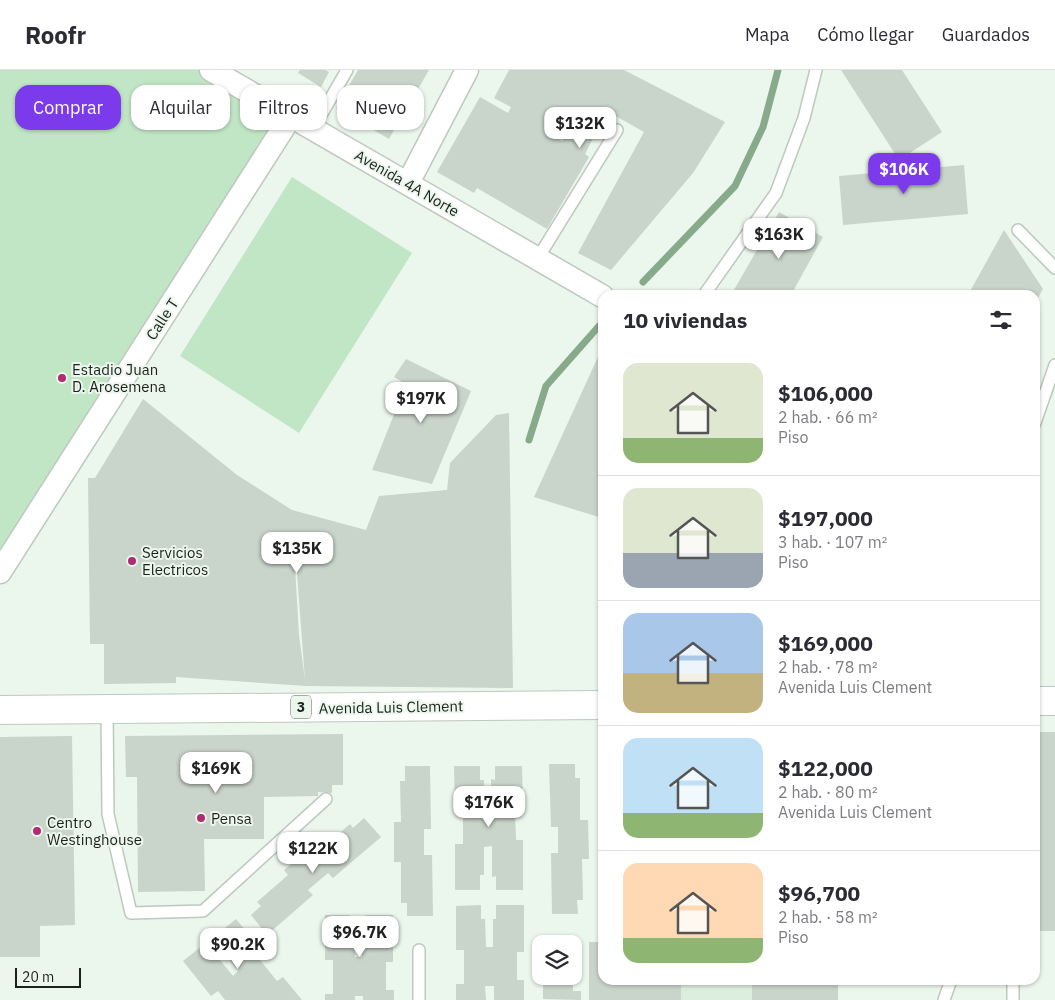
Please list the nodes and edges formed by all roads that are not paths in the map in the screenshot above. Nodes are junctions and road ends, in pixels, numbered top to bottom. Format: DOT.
graph roads {
  1 [pos="212,70"];
  2 [pos="347,70"];
  3 [pos="466,70"];
  4 [pos="816,70"];
  5 [pos="240,86"];
  6 [pos="327,105"];
  7 [pos="282,130"];
  8 [pos="315,130"];
  9 [pos="617,130"];
  10 [pos="408,183"];
  11 [pos="1018,230"];
  12 [pos="538,258"];
  13 [pos="1055,268"];
  14 [pos="708,290"];
  15 [pos="598,294"];
  16 [pos="1055,365"];
  17 [pos="1040,408"];
  18 [pos="0,572"];
  19 [pos="1055,700"];
  20 [pos="1040,701"];
  21 [pos="598,705"];
  22 [pos="107,709"];
  23 [pos="0,710"];
  24 [pos="326,799"];
  25 [pos="419,950"];
  26 [pos="949,985"];
  27 [pos="1013,985"];
  28 [pos="419,1000"];
  29 [pos="944,1000"];
  30 [pos="1013,1000"];
  1 -- 5 [label="street, Avenida 4A Norte"];
  2 -- 6 [label="lane"];
  3 -- 10 [label="street"];
  4 -- 14 [label="lane"];
  7 -- 18 [label="street, Calle T"];
  8 -- 10 [label="street, Avenida 4A Norte"];
  9 -- 12 [label="lane"];
  10 -- 12 [label="street, Avenida 4A Norte"];
  11 -- 13 [label="lane"];
  12 -- 15 [label="street, Avenida 4A Norte"];
  16 -- 17 [label="lane"];
  19 -- 20 [label="main road"];
  21 -- 22 [label="main road, Avenida Luis Clement / 3"];
  22 -- 23 [label="main road, Avenida Luis Clement / 3"];
  22 -- 24 [label="lane"];
  25 -- 28 [label="lane"];
  26 -- 29 [label="lane"];
  27 -- 30 [label="lane"];
}
